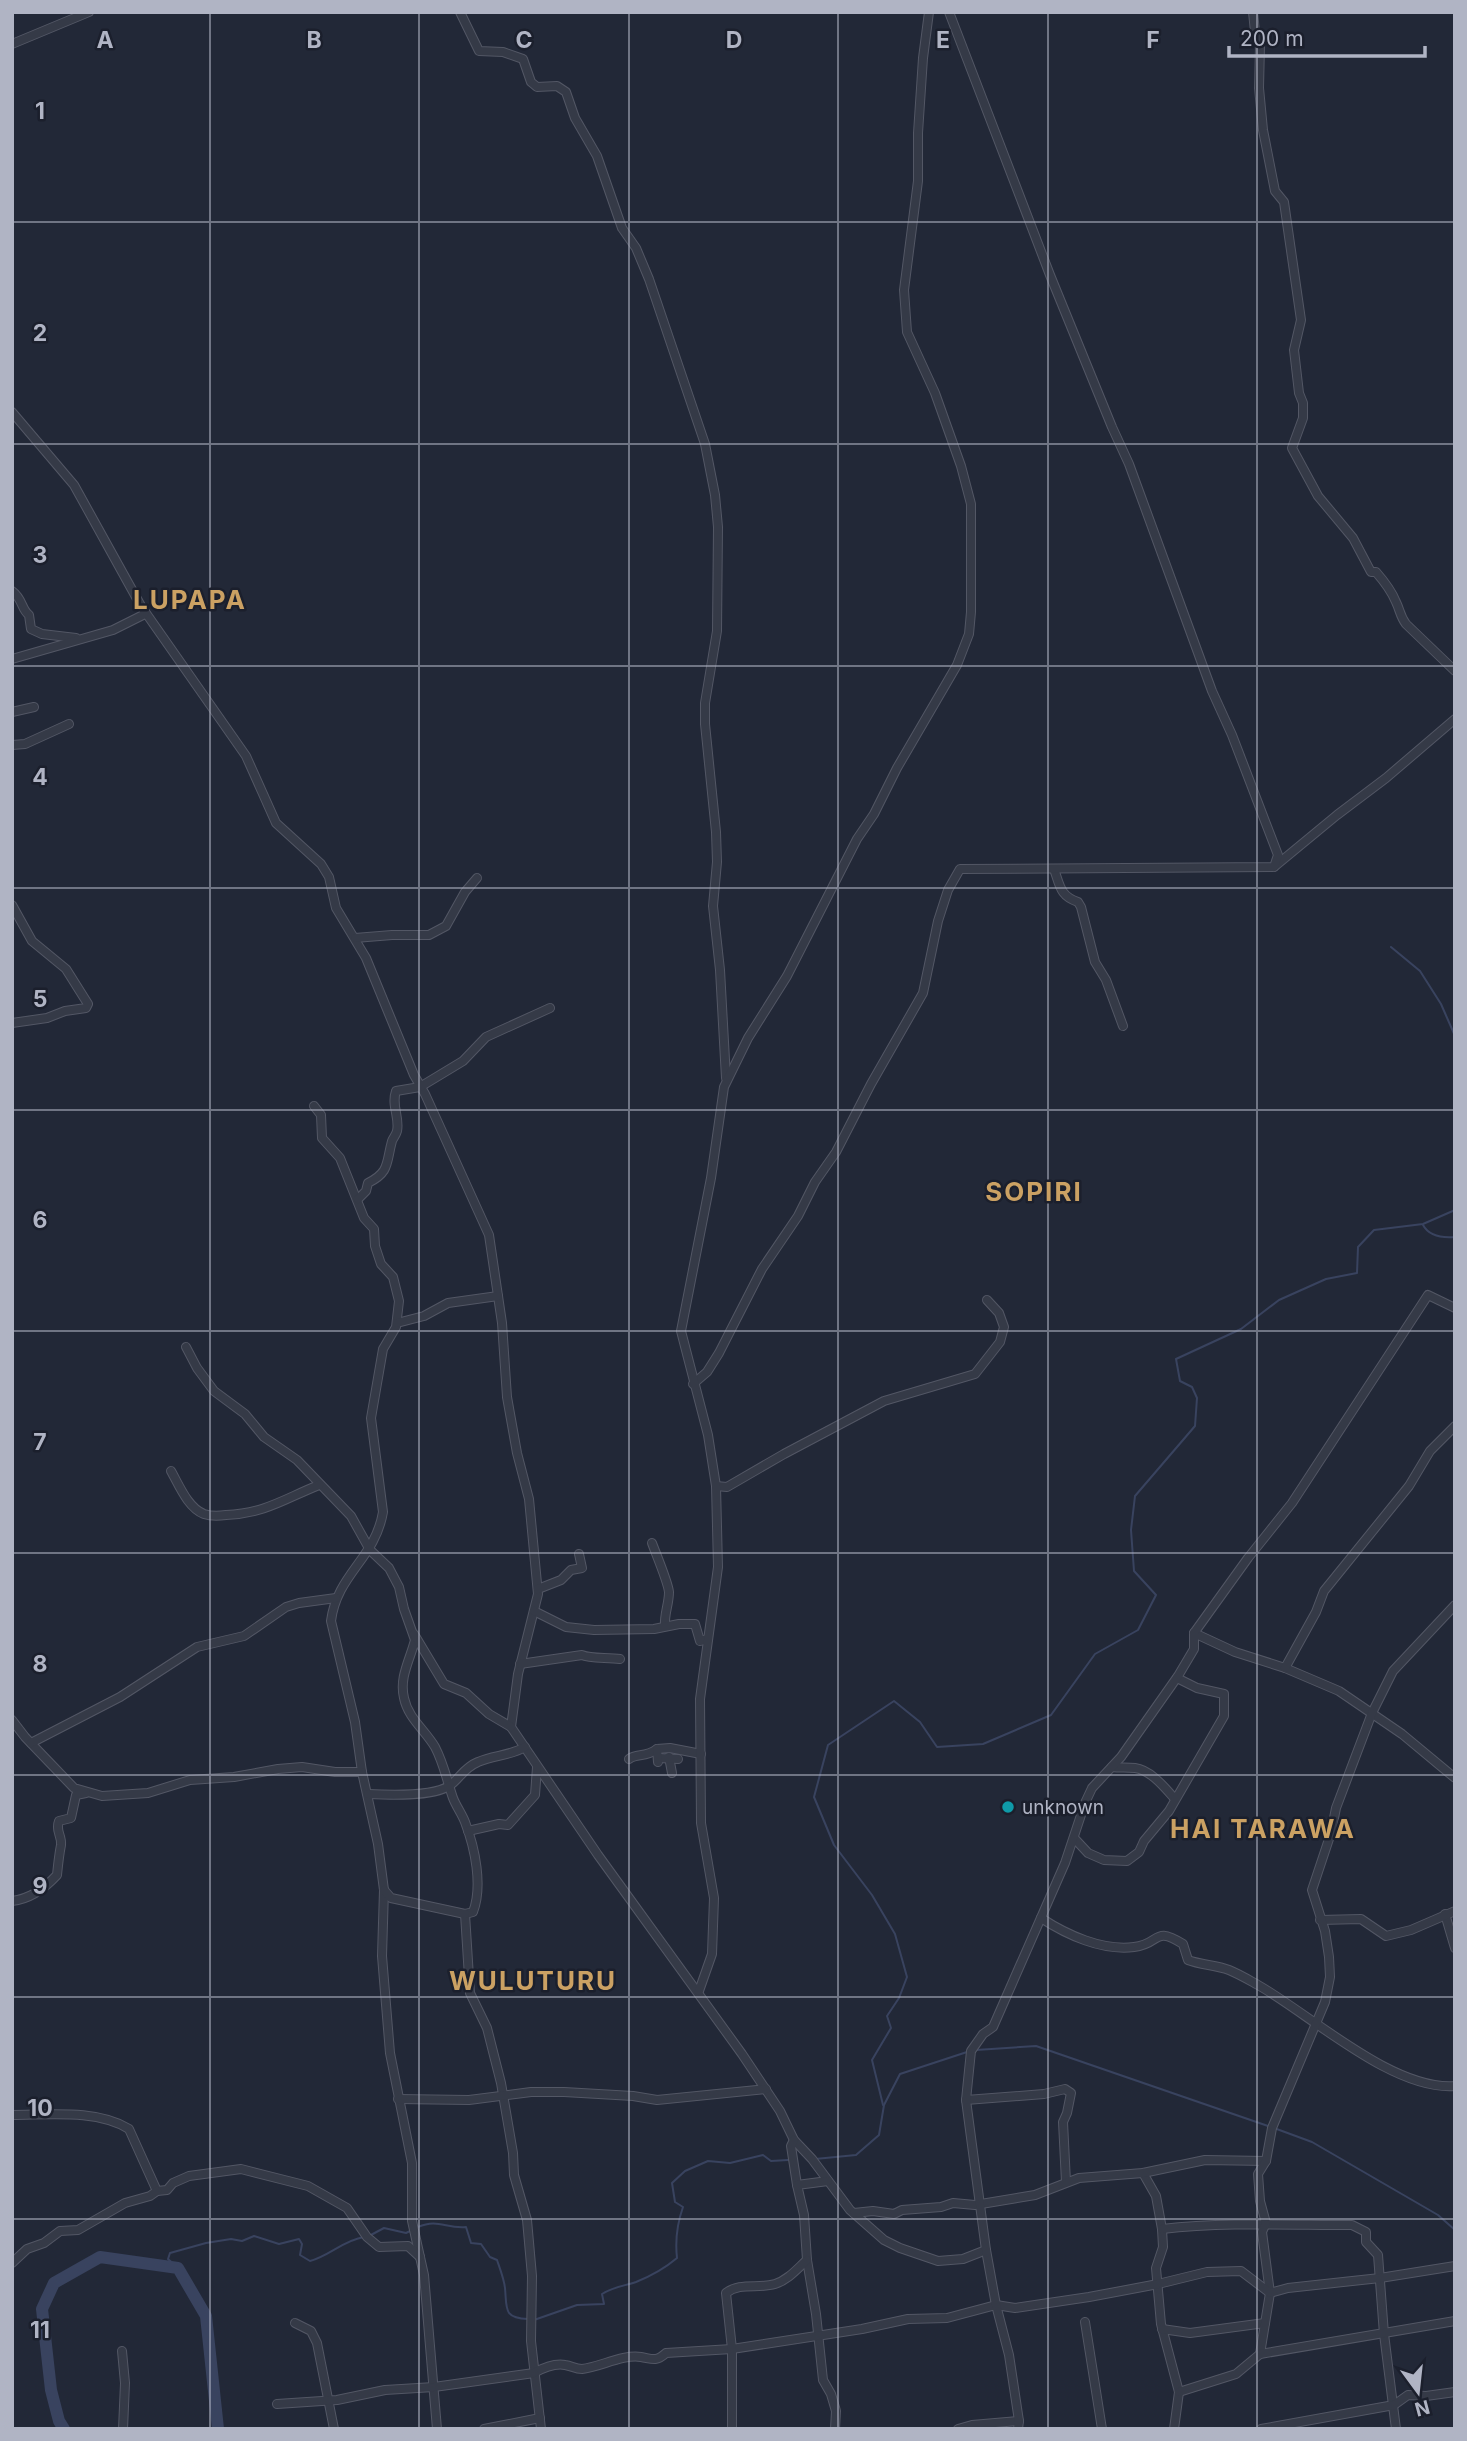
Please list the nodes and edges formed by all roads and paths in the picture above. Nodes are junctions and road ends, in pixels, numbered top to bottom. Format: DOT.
graph roads {
  1 [pos="89,12"];
  2 [pos="460,12"];
  3 [pos="929,12"];
  4 [pos="949,12"];
  5 [pos="1253,12"];
  6 [pos="12,44"];
  7 [pos="12,412"];
  8 [pos="12,591"];
  9 [pos="145,612"];
  10 [pos="82,639"];
  11 [pos="12,659"];
  12 [pos="1455,671"];
  13 [pos="34,707"];
  14 [pos="12,712"];
  15 [pos="1455,719"];
  16 [pos="69,724"];
  17 [pos="12,745"];
  18 [pos="1274,867"];
  19 [pos="1054,869"];
  20 [pos="477,878"];
  21 [pos="12,905"];
  22 [pos="355,938"];
  23 [pos="550,1008"];
  24 [pos="12,1023"];
  25 [pos="1123,1026"];
  26 [pos="726,1078"];
  27 [pos="420,1087"];
  28 [pos="314,1106"];
  29 [pos="358,1199"];
  30 [pos="498,1296"];
  31 [pos="987,1300"];
  32 [pos="1454,1304"];
  33 [pos="397,1323"];
  34 [pos="186,1347"];
  35 [pos="693,1384"];
  36 [pos="1455,1426"];
  37 [pos="171,1471"];
  38 [pos="319,1485"];
  39 [pos="716,1486"];
  40 [pos="652,1543"];
  41 [pos="370,1550"];
  42 [pos="579,1554"];
  43 [pos="538,1589"];
  44 [pos="336,1598"];
  45 [pos="1455,1605"];
  46 [pos="534,1611"];
  47 [pos="665,1626"];
  48 [pos="413,1633"];
  49 [pos="1194,1633"];
  50 [pos="708,1639"];
  51 [pos="620,1659"];
  52 [pos="520,1664"];
  53 [pos="1285,1668"];
  54 [pos="1177,1678"];
  55 [pos="1372,1713"];
  56 [pos="12,1720"];
  57 [pos="511,1727"];
  58 [pos="31,1743"];
  59 [pos="525,1747"];
  60 [pos="701,1754"];
  61 [pos="658,1757"];
  62 [pos="629,1759"];
  63 [pos="1112,1766"];
  64 [pos="537,1767"];
  65 [pos="362,1772"];
  66 [pos="672,1773"];
  67 [pos="1455,1778"];
  68 [pos="450,1786"];
  69 [pos="89,1793"];
  70 [pos="368,1794"];
  71 [pos="1175,1799"];
  72 [pos="468,1831"];
  73 [pos="1074,1838"];
  74 [pos="383,1890"];
  75 [pos="12,1901"];
  76 [pos="1455,1911"];
  77 [pos="465,1914"];
  78 [pos="1445,1914"];
  79 [pos="1041,1918"];
  80 [pos="1320,1920"];
  81 [pos="1455,1948"];
  82 [pos="699,1991"];
  83 [pos="1316,2025"];
  84 [pos="1455,2086"];
  85 [pos="765,2088"];
  86 [pos="502,2096"];
  87 [pos="398,2099"];
  88 [pos="966,2100"];
  89 [pos="12,2115"];
  90 [pos="794,2140"];
  91 [pos="1266,2161"];
  92 [pos="1143,2173"];
  93 [pos="828,2181"];
  94 [pos="1066,2182"];
  95 [pos="797,2185"];
  96 [pos="157,2191"];
  97 [pos="979,2204"];
  98 [pos="854,2213"];
  99 [pos="1266,2223"];
  100 [pos="1162,2229"];
  101 [pos="986,2250"];
  102 [pos="420,2257"];
  103 [pos="807,2260"];
  104 [pos="12,2263"];
  105 [pos="1455,2266"];
  106 [pos="1380,2278"];
  107 [pos="1158,2284"];
  108 [pos="1270,2293"];
  109 [pos="996,2305"];
  110 [pos="1455,2321"];
  111 [pos="1085,2322"];
  112 [pos="295,2323"];
  113 [pos="1265,2323"];
  114 [pos="1162,2329"];
  115 [pos="1384,2334"];
  116 [pos="817,2335"];
  117 [pos="732,2349"];
  118 [pos="122,2351"];
  119 [pos="1260,2354"];
  120 [pos="534,2373"];
  121 [pos="434,2387"];
  122 [pos="1179,2392"];
  123 [pos="1455,2392"];
  124 [pos="330,2401"];
  125 [pos="277,2404"];
  126 [pos="1394,2405"];
  127 [pos="540,2418"];
  128 [pos="1019,2425"];
  129 [pos="1279,2427"];
  130 [pos="123,2429"];
  131 [pos="334,2429"];
  132 [pos="437,2429"];
  133 [pos="484,2429"];
  134 [pos="541,2429"];
  135 [pos="732,2429"];
  136 [pos="835,2429"];
  137 [pos="958,2429"];
  138 [pos="1102,2429"];
  139 [pos="1174,2429"];
  140 [pos="1261,2429"];
  141 [pos="1396,2429"];
  1 -- 6 [label="street"];
  2 -- 26 [label="street"];
  3 -- 26 [label="street"];
  4 -- 18 [label="street"];
  5 -- 12 [label="street"];
  7 -- 9 [label="street"];
  8 -- 10 [label="street"];
  9 -- 10 [label="street"];
  9 -- 22 [label="street"];
  10 -- 11 [label="street"];
  13 -- 14 [label="street"];
  15 -- 18 [label="street"];
  16 -- 17 [label="street"];
  18 -- 19 [label="street"];
  19 -- 25 [label="street"];
  19 -- 35 [label="street"];
  20 -- 22 [label="street"];
  21 -- 24 [label="street"];
  22 -- 27 [label="street"];
  23 -- 27 [label="street"];
  26 -- 35 [label="street"];
  27 -- 29 [label="street"];
  27 -- 30 [label="street"];
  28 -- 29 [label="street"];
  29 -- 33 [label="street"];
  30 -- 33 [label="street"];
  30 -- 43 [label="street"];
  31 -- 39 [label="street"];
  32 -- 49 [label="street"];
  33 -- 41 [label="street"];
  34 -- 38 [label="street"];
  35 -- 39 [label="street"];
  36 -- 53 [label="street"];
  37 -- 38 [label="street"];
  38 -- 41 [label="street"];
  39 -- 50 [label="street"];
  40 -- 47 [label="street"];
  41 -- 44 [label="street"];
  41 -- 48 [label="street"];
  42 -- 43 [label="street"];
  43 -- 46 [label="street"];
  44 -- 58 [label="street"];
  44 -- 65 [label="street"];
  45 -- 55 [label="street"];
  46 -- 47 [label="street"];
  46 -- 52 [label="street"];
  47 -- 50 [label="street"];
  48 -- 57 [label="street"];
  48 -- 68 [label="street"];
  49 -- 53 [label="street"];
  49 -- 54 [label="street"];
  50 -- 60 [label="street"];
  51 -- 52 [label="street"];
  52 -- 57 [label="street"];
  53 -- 55 [label="street"];
  54 -- 63 [label="street"];
  54 -- 71 [label="street"];
  55 -- 67 [label="street"];
  55 -- 80 [label="street"];
  56 -- 58 [label="street"];
  57 -- 59 [label="street"];
  58 -- 69 [label="street"];
  59 -- 64 [label="street"];
  59 -- 68 [label="street"];
  60 -- 61 [label="street"];
  60 -- 82 [label="street"];
  61 -- 62 [label="street"];
  61 -- 66 [label="street"];
  63 -- 71 [label="street"];
  63 -- 73 [label="street"];
  64 -- 72 [label="street"];
  64 -- 82 [label="street"];
  65 -- 69 [label="street"];
  65 -- 70 [label="street"];
  68 -- 70 [label="street"];
  68 -- 72 [label="street"];
  69 -- 75 [label="street"];
  70 -- 74 [label="street"];
  71 -- 73 [label="street"];
  72 -- 77 [label="street"];
  73 -- 79 [label="street"];
  74 -- 77 [label="street"];
  74 -- 87 [label="street"];
  76 -- 78 [label="street"];
  77 -- 86 [label="street"];
  78 -- 80 [label="street"];
  78 -- 81 [label="street"];
  79 -- 83 [label="street"];
  79 -- 88 [label="street"];
  80 -- 83 [label="street"];
  82 -- 85 [label="street"];
  83 -- 84 [label="street"];
  83 -- 91 [label="street"];
  85 -- 86 [label="street"];
  85 -- 90 [label="street"];
  86 -- 87 [label="street"];
  86 -- 120 [label="street"];
  87 -- 102 [label="street"];
  88 -- 94 [label="street"];
  88 -- 97 [label="street"];
  89 -- 96 [label="street"];
  90 -- 93 [label="street"];
  90 -- 95 [label="street"];
  91 -- 92 [label="street"];
  91 -- 99 [label="street"];
  92 -- 94 [label="street"];
  92 -- 100 [label="street"];
  93 -- 95 [label="street"];
  93 -- 98 [label="street"];
  94 -- 97 [label="street"];
  95 -- 103 [label="street"];
  96 -- 102 [label="street"];
  96 -- 104 [label="street"];
  97 -- 98 [label="street"];
  97 -- 101 [label="street"];
  98 -- 101 [label="street"];
  99 -- 100 [label="street"];
  99 -- 106 [label="street"];
  99 -- 108 [label="street"];
  100 -- 107 [label="street"];
  101 -- 109 [label="street"];
  102 -- 121 [label="street"];
  103 -- 116 [label="street"];
  103 -- 117 [label="street"];
  105 -- 106 [label="street"];
  106 -- 108 [label="street"];
  106 -- 115 [label="street"];
  107 -- 108 [label="street"];
  107 -- 109 [label="street"];
  107 -- 114 [label="street"];
  108 -- 113 [label="street"];
  109 -- 116 [label="street"];
  109 -- 128 [label="street"];
  110 -- 115 [label="street"];
  111 -- 138 [label="street"];
  112 -- 124 [label="street"];
  113 -- 114 [label="street"];
  113 -- 119 [label="street"];
  114 -- 122 [label="street"];
  115 -- 119 [label="street"];
  115 -- 126 [label="street"];
  116 -- 117 [label="street"];
  116 -- 136 [label="street"];
  117 -- 120 [label="street"];
  117 -- 135 [label="street"];
  118 -- 130 [label="street"];
  119 -- 122 [label="street"];
  120 -- 121 [label="street"];
  120 -- 127 [label="street"];
  121 -- 124 [label="street"];
  121 -- 132 [label="street"];
  122 -- 139 [label="street"];
  123 -- 126 [label="street"];
  124 -- 125 [label="street"];
  124 -- 131 [label="street"];
  126 -- 129 [label="street"];
  126 -- 141 [label="street"];
  127 -- 133 [label="street"];
  127 -- 134 [label="street"];
  128 -- 137 [label="street"];
  129 -- 140 [label="street"];
}
